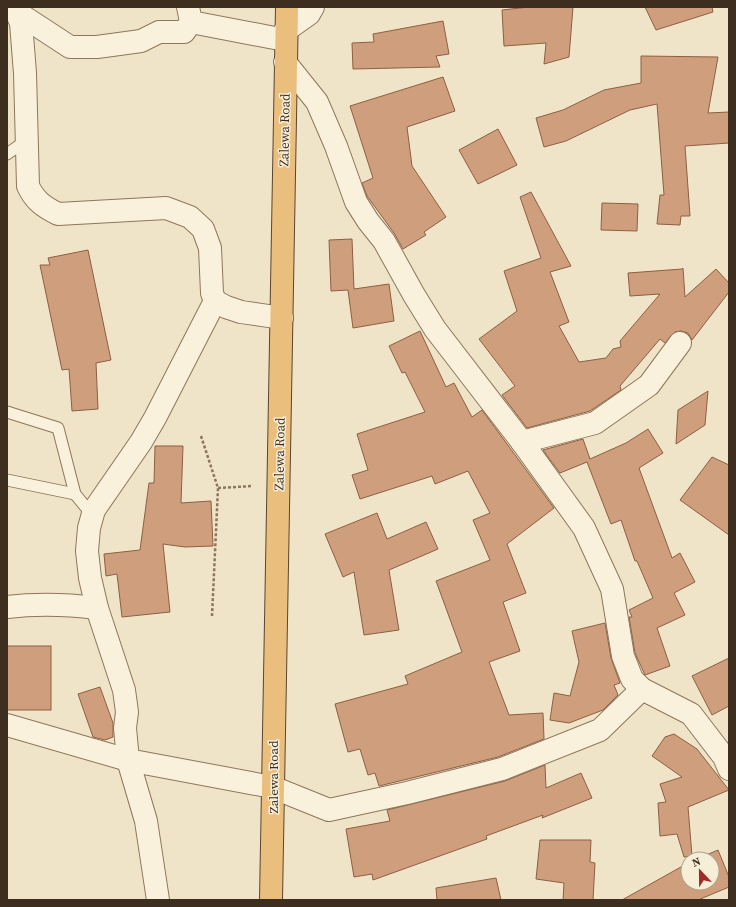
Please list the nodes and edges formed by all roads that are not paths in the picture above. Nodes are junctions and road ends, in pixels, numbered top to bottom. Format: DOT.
graph roads {
  1 [pos="287,7"];
  2 [pos="313,7"];
  3 [pos="21,11"];
  4 [pos="189,14"];
  5 [pos="285,35"];
  6 [pos="285,62"];
  7 [pos="27,140"];
  8 [pos="7,154"];
  9 [pos="215,301"];
  10 [pos="282,318"];
  11 [pos="680,343"];
  12 [pos="7,412"];
  13 [pos="522,442"];
  14 [pos="7,480"];
  15 [pos="75,494"];
  16 [pos="92,516"];
  17 [pos="7,607"];
  18 [pos="97,608"];
  19 [pos="642,689"];
  20 [pos="7,725"];
  21 [pos="128,760"];
  22 [pos="729,769"];
  23 [pos="272,787"];
  24 [pos="158,900"];
  25 [pos="271,900"];
  1 -- 5 [label="highway, Zalewa Road"];
  2 -- 5 [label="street"];
  3 -- 4 [label="street"];
  3 -- 7 [label="street"];
  4 -- 5 [label="street"];
  5 -- 6 [label="highway, Zalewa Road"];
  6 -- 10 [label="highway, Zalewa Road"];
  6 -- 13 [label="street"];
  7 -- 8 [label="lane"];
  7 -- 9 [label="street"];
  9 -- 10 [label="street"];
  9 -- 16 [label="street"];
  10 -- 23 [label="highway, Zalewa Road"];
  11 -- 13 [label="street"];
  12 -- 15 [label="lane"];
  13 -- 19 [label="street"];
  14 -- 15 [label="lane"];
  15 -- 16 [label="lane"];
  16 -- 18 [label="street"];
  17 -- 18 [label="street"];
  18 -- 21 [label="street"];
  19 -- 22 [label="street"];
  19 -- 23 [label="street"];
  20 -- 21 [label="street"];
  21 -- 23 [label="street"];
  21 -- 24 [label="street"];
  23 -- 25 [label="highway, Zalewa Road"];
}
